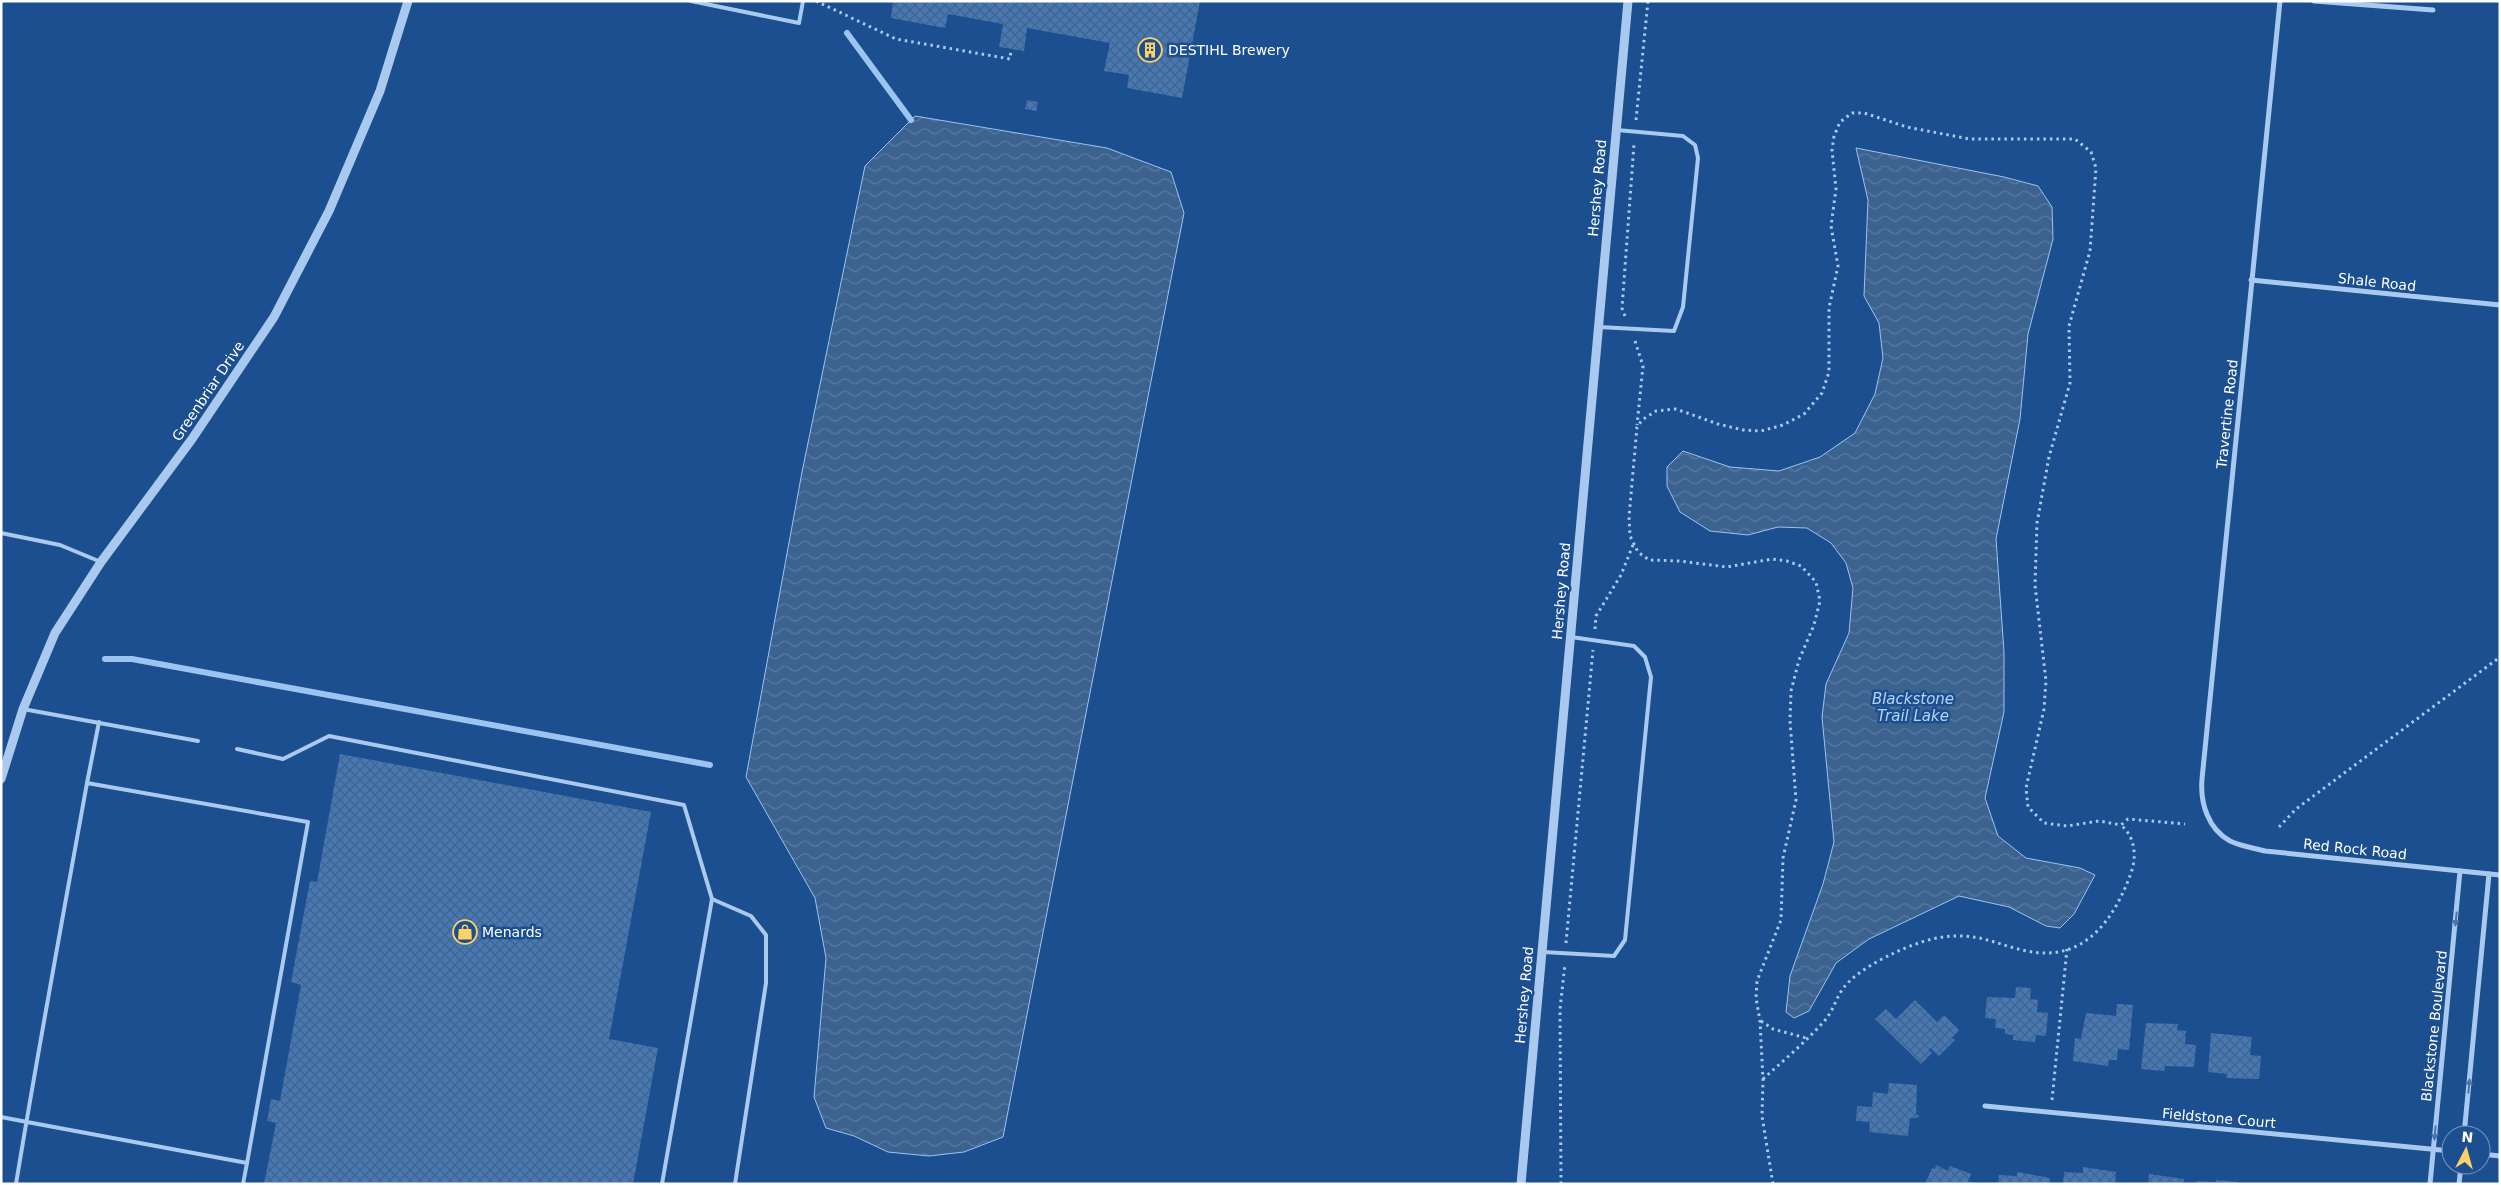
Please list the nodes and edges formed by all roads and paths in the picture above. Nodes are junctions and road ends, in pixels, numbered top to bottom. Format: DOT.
graph roads {
  1 [pos="408,1"];
  2 [pos="691,1"];
  3 [pos="803,1"];
  4 [pos="816,1"];
  5 [pos="1628,1"];
  6 [pos="1648,1"];
  7 [pos="2280,1"];
  8 [pos="2314,1"];
  9 [pos="2433,10"];
  10 [pos="1011,50"];
  11 [pos="1616,130"];
  12 [pos="1635,131"];
  13 [pos="2251,280"];
  14 [pos="2500,305"];
  15 [pos="1599,327"];
  16 [pos="1630,328"];
  17 [pos="1637,427"];
  18 [pos="1,533"];
  19 [pos="1634,544"];
  20 [pos="101,562"];
  21 [pos="1571,637"];
  22 [pos="1594,640"];
  23 [pos="2500,658"];
  24 [pos="23,709"];
  25 [pos="99,722"];
  26 [pos="198,741"];
  27 [pos="237,749"];
  28 [pos="1,779"];
  29 [pos="87,783"];
  30 [pos="2185,824"];
  31 [pos="2121,825"];
  32 [pos="2214,826"];
  33 [pos="2279,827"];
  34 [pos="2460,871"];
  35 [pos="2489,874"];
  36 [pos="2500,875"];
  37 [pos="712,899"];
  38 [pos="2068,949"];
  39 [pos="1542,952"];
  40 [pos="1566,953"];
  41 [pos="1760,1021"];
  42 [pos="1806,1038"];
  43 [pos="1763,1080"];
  44 [pos="1985,1106"];
  45 [pos="2051,1113"];
  46 [pos="1,1117"];
  47 [pos="27,1122"];
  48 [pos="2465,1125"];
  49 [pos="2433,1150"];
  50 [pos="2441,1150"];
  51 [pos="247,1163"];
  52 [pos="16,1184"];
  53 [pos="243,1184"];
  54 [pos="662,1184"];
  55 [pos="735,1184"];
  56 [pos="1521,1184"];
  57 [pos="1561,1184"];
  58 [pos="1772,1184"];
  59 [pos="2430,1184"];
  1 -- 20 [label="street, Greenbriar Drive"];
  2 -- 3 [label="lane"];
  4 -- 10 [label="path"];
  5 -- 11 [label="street, Hershey Road"];
  6 -- 12 [label="path"];
  7 -- 13 [label="street, Travertine Road"];
  8 -- 9 [label="street"];
  11 -- 12 [label="lane"];
  11 -- 15 [label="street, Hershey Road"];
  12 -- 16 [label="path"];
  12 -- 16 [label="lane"];
  13 -- 14 [label="street, Shale Road"];
  13 -- 32 [label="street, Travertine Road"];
  15 -- 16 [label="lane"];
  15 -- 21 [label="street, Hershey Road"];
  16 -- 17 [label="path"];
  17 -- 19 [label="path"];
  17 -- 31 [label="path"];
  18 -- 20 [label="lane"];
  19 -- 22 [label="path"];
  19 -- 41 [label="path"];
  20 -- 24 [label="street, Greenbriar Drive"];
  21 -- 22 [label="lane"];
  21 -- 39 [label="street, Hershey Road"];
  22 -- 40 [label="path"];
  22 -- 40 [label="lane"];
  23 -- 33 [label="path"];
  24 -- 25 [label="lane"];
  24 -- 28 [label="street, Greenbriar Drive"];
  25 -- 26 [label="lane"];
  25 -- 29 [label="lane"];
  27 -- 37 [label="lane"];
  29 -- 47 [label="lane"];
  29 -- 51 [label="lane"];
  30 -- 31 [label="path"];
  31 -- 38 [label="path"];
  32 -- 34 [label="street, Red Rock Road"];
  34 -- 35 [label="street, Red Rock Road"];
  34 -- 49 [label="street, Blackstone Boulevard, one-way"];
  35 -- 36 [label="street, Red Rock Road"];
  48 -- 35 [label="street, one-way"];
  37 -- 54 [label="lane"];
  37 -- 55 [label="lane"];
  38 -- 42 [label="path"];
  38 -- 45 [label="path"];
  39 -- 40 [label="lane"];
  39 -- 56 [label="street, Hershey Road"];
  40 -- 57 [label="path"];
  41 -- 42 [label="path"];
  41 -- 43 [label="path"];
  42 -- 43 [label="path"];
  43 -- 58 [label="path"];
  44 -- 45 [label="street, Fieldstone Court"];
  45 -- 49 [label="street, Fieldstone Court"];
  46 -- 47 [label="lane"];
  47 -- 51 [label="lane"];
  47 -- 52 [label="lane"];
  49 -- 50 [label="street, Fieldstone Court"];
  49 -- 59 [label="street, Blackstone Boulevard"];
  51 -- 53 [label="lane"];
}
